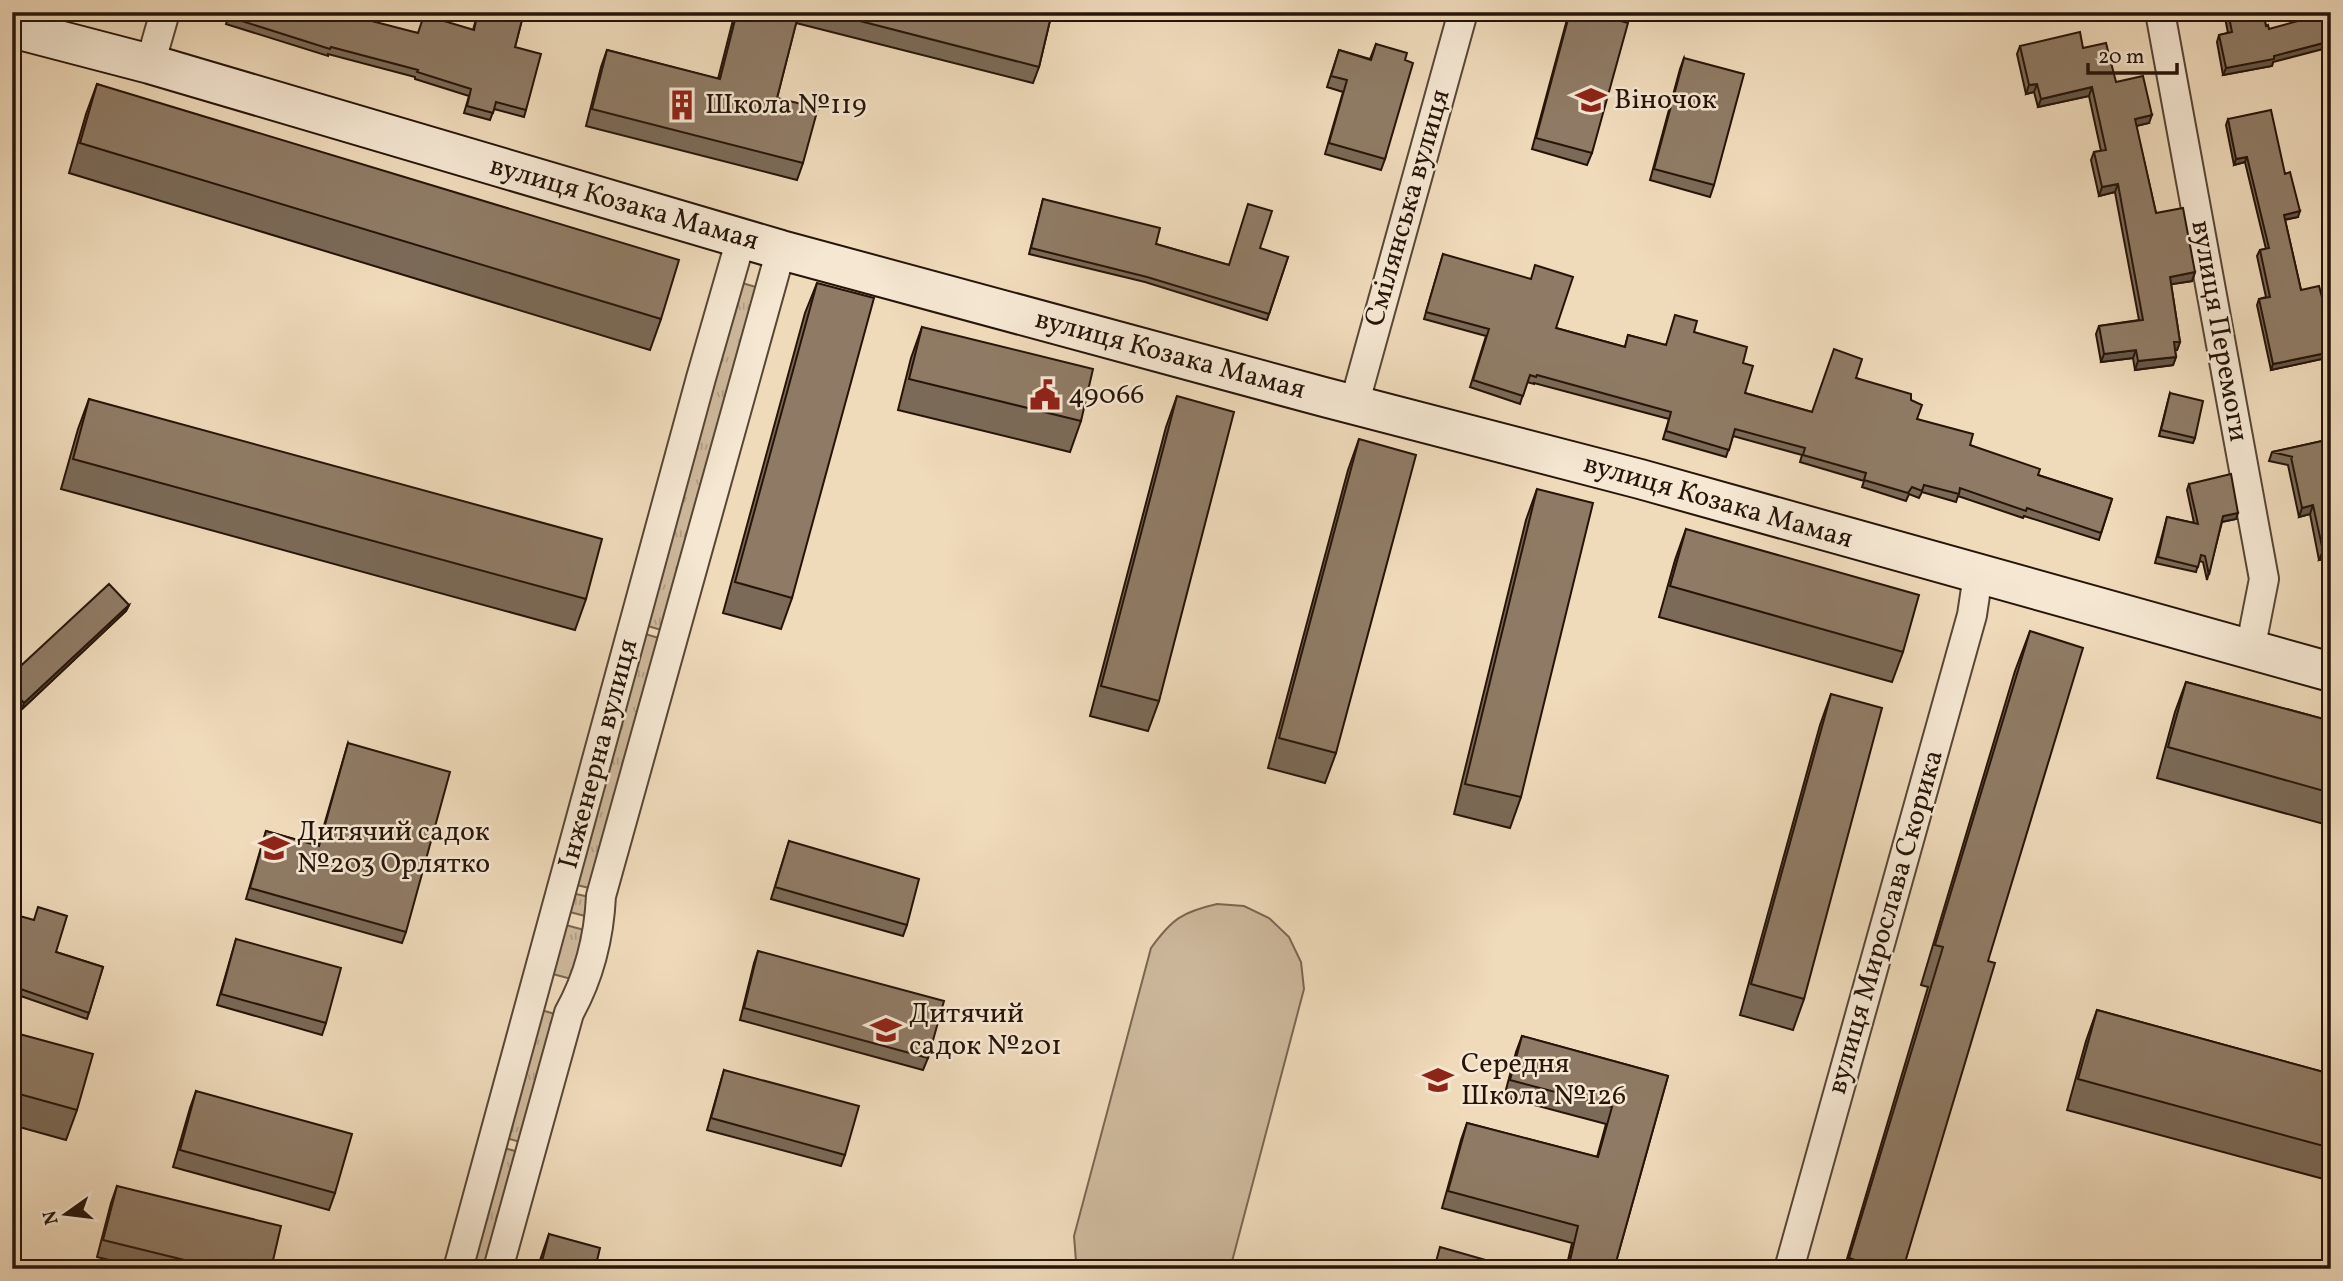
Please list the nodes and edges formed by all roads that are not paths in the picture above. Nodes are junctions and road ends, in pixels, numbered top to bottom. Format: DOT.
graph roads {
  1 [pos="165,12"];
  2 [pos="1463,12"];
  3 [pos="2160,12"];
  4 [pos="12,28"];
  5 [pos="150,64"];
  6 [pos="741,239"];
  7 [pos="780,250"];
  8 [pos="1353,405"];
  9 [pos="1978,575"];
  10 [pos="2250,650"];
  11 [pos="2331,673"];
  12 [pos="458,1269"];
  13 [pos="498,1269"];
  14 [pos="1789,1269"];
  1 -- 5 [label="street"];
  2 -- 8 [label="street, Смілянська вулиця"];
  3 -- 10 [label="street, вулиця Перемоги"];
  4 -- 5 [label="street, вулиця Козака Мамая"];
  5 -- 6 [label="street, вулиця Козака Мамая"];
  6 -- 7 [label="street, вулиця Козака Мамая"];
  6 -- 12 [label="street, Інженерна вулиця"];
  7 -- 8 [label="street, вулиця Козака Мамая"];
  7 -- 13 [label="street, Інженерна вулиця"];
  8 -- 9 [label="street, вулиця Козака Мамая"];
  9 -- 10 [label="street, вулиця Козака Мамая"];
  9 -- 14 [label="street, вулиця Мирослава Скорика"];
  10 -- 11 [label="street, вулиця Козака Мамая"];
}
